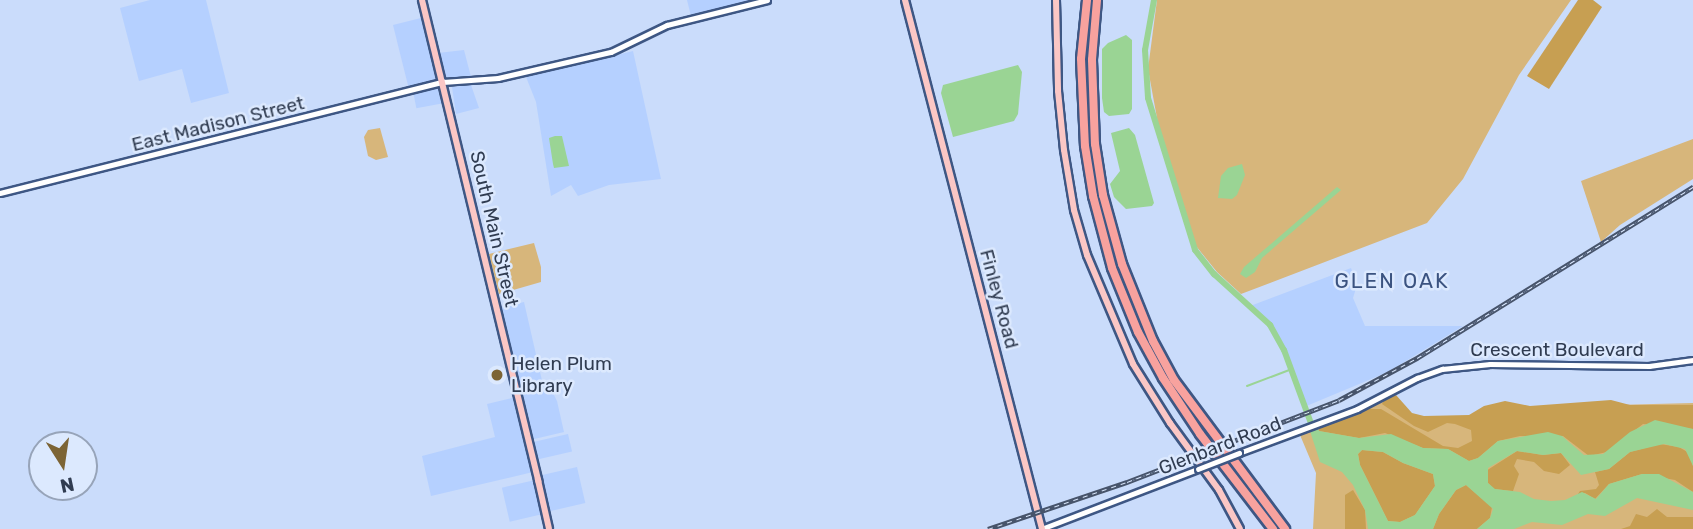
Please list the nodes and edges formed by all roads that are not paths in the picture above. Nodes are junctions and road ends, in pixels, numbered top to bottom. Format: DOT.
graph roads {
  1 [pos="422,0"];
  2 [pos="767,0"];
  3 [pos="905,0"];
  4 [pos="1056,0"];
  5 [pos="1087,0"];
  6 [pos="1097,0"];
  7 [pos="443,82"];
  8 [pos="0,193"];
  9 [pos="1693,360"];
  10 [pos="1308,428"];
  11 [pos="549,529"];
  12 [pos="1043,529"];
  13 [pos="1240,529"];
  14 [pos="1273,529"];
  15 [pos="1285,529"];
  1 -- 7 [label="main road, South Main Street"];
  2 -- 7 [label="street, East Madison Street"];
  3 -- 12 [label="main road, Finley Road"];
  4 -- 13 [label="main road"];
  5 -- 14 [label="highway"];
  6 -- 15 [label="highway"];
  7 -- 8 [label="street, East Madison Street"];
  7 -- 11 [label="main road, South Main Street"];
  9 -- 10 [label="street, Crescent Boulevard"];
  10 -- 12 [label="street, Glenbard Road, bridge"];
}
